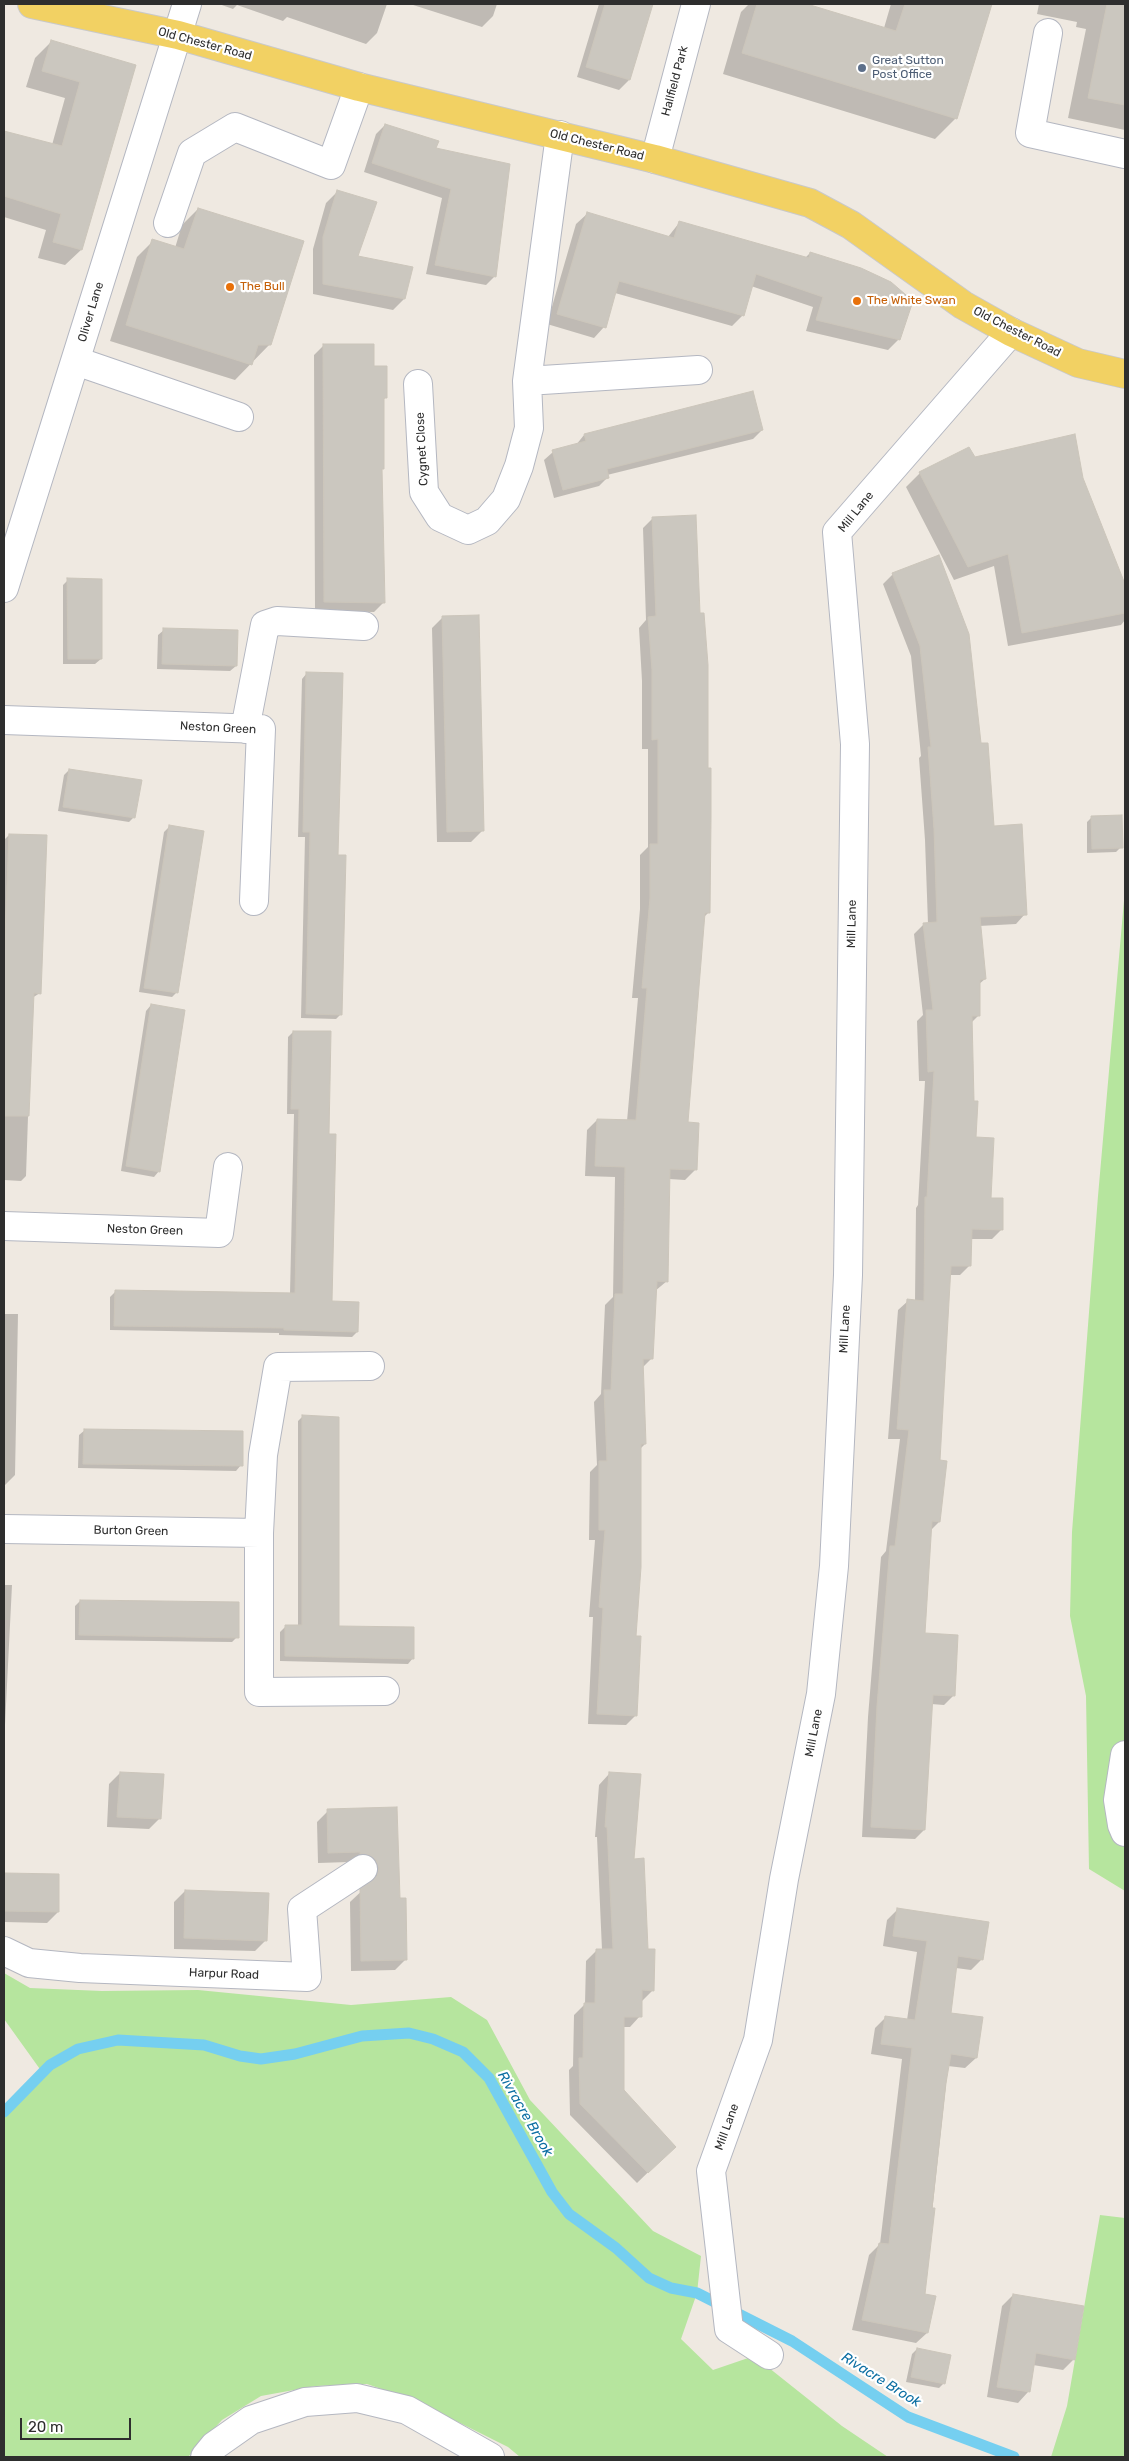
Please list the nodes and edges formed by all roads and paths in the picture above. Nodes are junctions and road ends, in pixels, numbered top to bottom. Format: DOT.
graph roads {
  1 [pos="32,4"];
  2 [pos="187,4"];
  3 [pos="696,4"];
  4 [pos="1048,33"];
  5 [pos="178,35"];
  6 [pos="360,87"];
  7 [pos="560,135"];
  8 [pos="1125,154"];
  9 [pos="655,159"];
  10 [pos="168,224"];
  11 [pos="1011,332"];
  12 [pos="76,361"];
  13 [pos="698,370"];
  14 [pos="1125,374"];
  15 [pos="527,381"];
  16 [pos="418,384"];
  17 [pos="238,417"];
  18 [pos="8,554"];
  19 [pos="4,588"];
  20 [pos="364,626"];
  21 [pos="4,720"];
  22 [pos="245,729"];
  23 [pos="254,901"];
  24 [pos="228,1167"];
  25 [pos="4,1226"];
  26 [pos="370,1366"];
  27 [pos="4,1529"];
  28 [pos="259,1533"];
  29 [pos="385,1690"];
  30 [pos="1125,1755"];
  31 [pos="1125,1832"];
  32 [pos="363,1869"];
  33 [pos="4,1951"];
  34 [pos="769,2355"];
  35 [pos="205,2457"];
  36 [pos="490,2457"];
  1 -- 5 [label="main road, Old Chester Road"];
  2 -- 5 [label="street, Oliver Lane"];
  3 -- 9 [label="street, Hallfield Park"];
  4 -- 8 [label="street"];
  5 -- 6 [label="main road, Old Chester Road"];
  5 -- 12 [label="street, Oliver Lane"];
  6 -- 7 [label="main road, Old Chester Road"];
  6 -- 10 [label="street"];
  7 -- 9 [label="main road, Old Chester Road"];
  7 -- 15 [label="street, Cygnet Close"];
  9 -- 11 [label="main road, Old Chester Road"];
  11 -- 14 [label="main road, Old Chester Road"];
  11 -- 34 [label="street, Mill Lane"];
  12 -- 17 [label="street"];
  12 -- 18 [label="street, Oliver Lane"];
  13 -- 15 [label="street"];
  15 -- 16 [label="street, Cygnet Close"];
  18 -- 19 [label="street, Oliver Lane"];
  20 -- 22 [label="street"];
  21 -- 22 [label="street, Neston Green"];
  22 -- 23 [label="street, Neston Green"];
  24 -- 25 [label="street, Neston Green"];
  26 -- 28 [label="street"];
  27 -- 28 [label="street, Burton Green"];
  28 -- 29 [label="street"];
  30 -- 31 [label="street"];
  32 -- 33 [label="street, Harpur Road"];
  35 -- 36 [label="street"];
}
